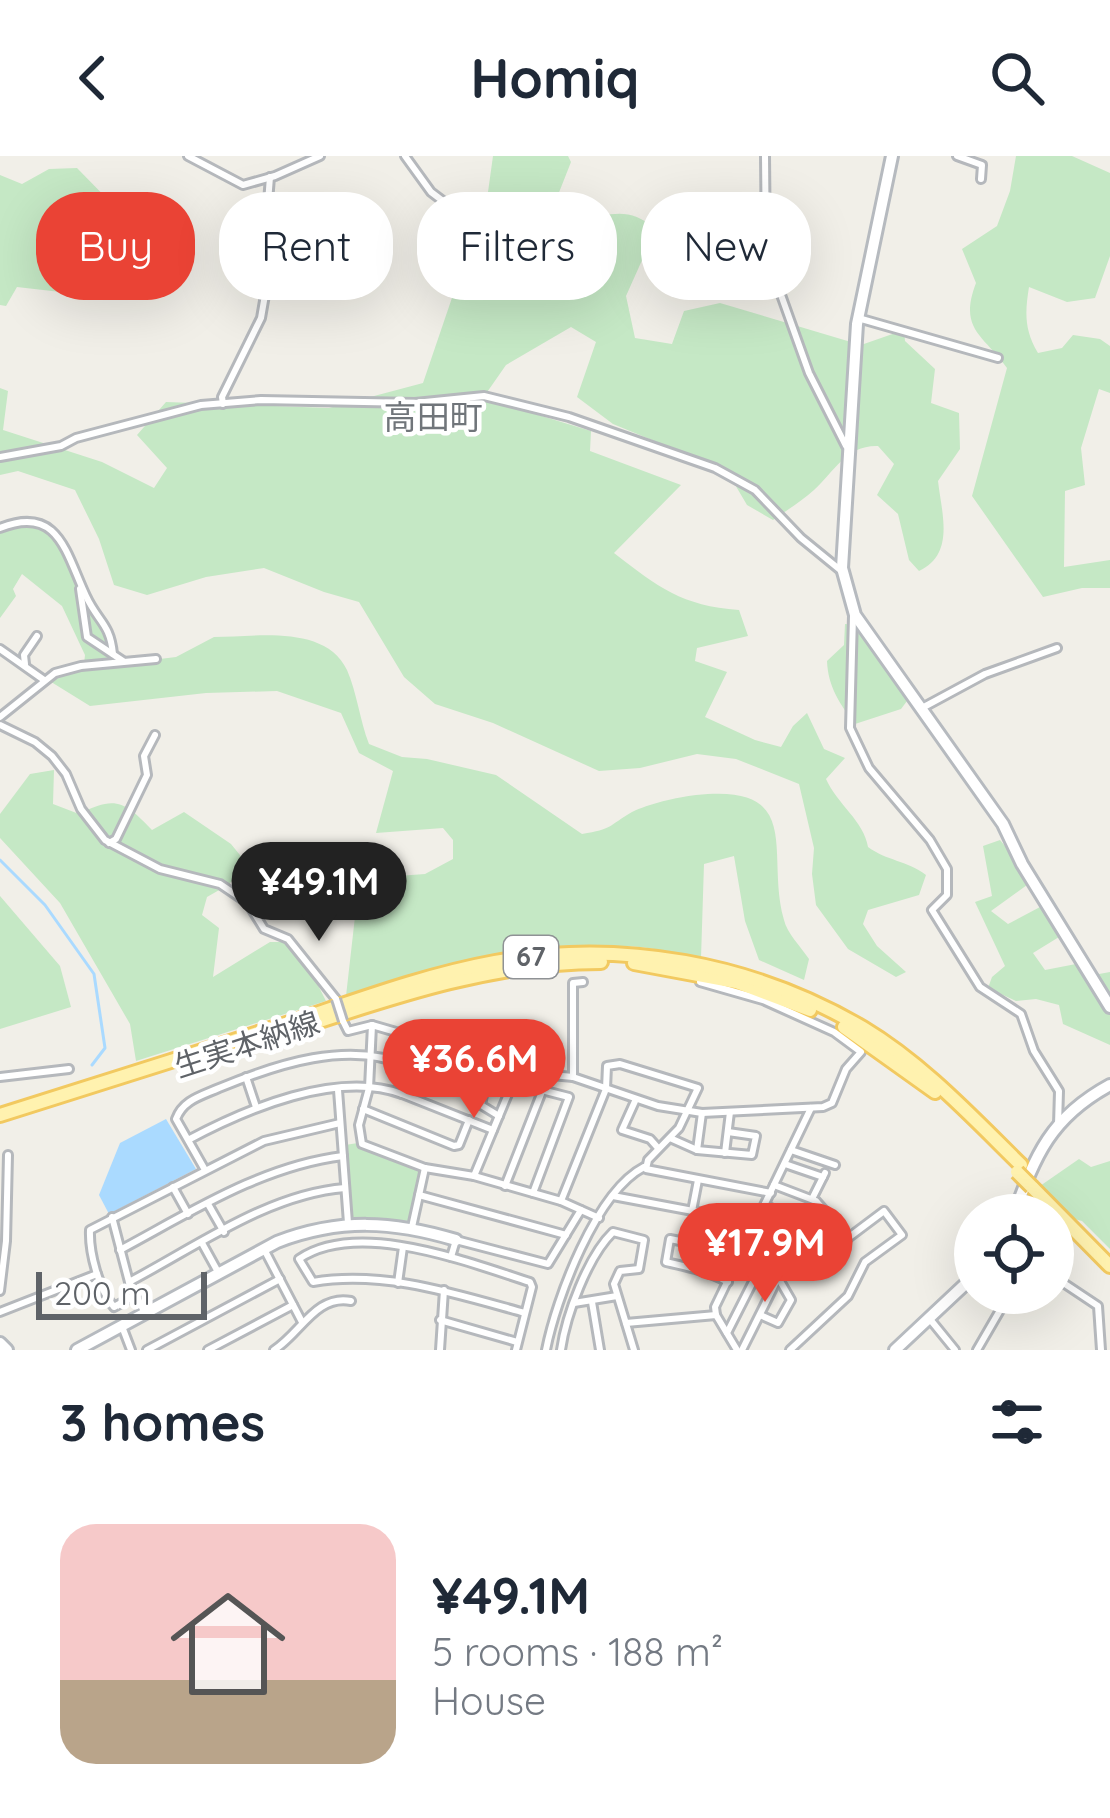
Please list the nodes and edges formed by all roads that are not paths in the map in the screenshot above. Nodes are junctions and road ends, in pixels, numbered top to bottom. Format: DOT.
graph roads {
  1 [pos="188,156"];
  2 [pos="320,156"];
  3 [pos="405,156"];
  4 [pos="766,156"];
  5 [pos="892,156"];
  6 [pos="963,157"];
  7 [pos="270,177"];
  8 [pos="981,179"];
  9 [pos="434,192"];
  10 [pos="858,318"];
  11 [pos="998,358"];
  12 [pos="223,404"];
  13 [pos="848,449"];
  14 [pos="0,457"];
  15 [pos="0,528"];
  16 [pos="842,572"];
  17 [pos="80,581"];
  18 [pos="853,613"];
  19 [pos="37,636"];
  20 [pos="1057,648"];
  21 [pos="0,649"];
  22 [pos="113,654"];
  23 [pos="156,659"];
  24 [pos="123,661"];
  25 [pos="25,664"];
  26 [pos="44,680"];
  27 [pos="922,708"];
  28 [pos="0,721"];
  29 [pos="155,735"];
  30 [pos="109,843"];
  31 [pos="583,982"];
  32 [pos="700,982"];
  33 [pos="1108,1000"];
  34 [pos="372,1025"];
  35 [pos="371,1056"];
  36 [pos="69,1069"];
  37 [pos="0,1077"];
  38 [pos="246,1077"];
  39 [pos="573,1077"];
  40 [pos="513,1082"];
  41 [pos="1110,1085"];
  42 [pos="369,1088"];
  43 [pos="542,1089"];
  44 [pos="606,1089"];
  45 [pos="338,1090"];
  46 [pos="402,1094"];
  47 [pos="636,1099"];
  48 [pos="256,1107"];
  49 [pos="811,1108"];
  50 [pos="363,1109"];
  51 [pos="688,1111"];
  52 [pos="730,1112"];
  53 [pos="702,1113"];
  54 [pos="499,1116"];
  55 [pos="0,1120"];
  56 [pos="469,1120"];
  57 [pos="340,1123"];
  58 [pos="1058,1125"];
  59 [pos="493,1130"];
  60 [pos="728,1132"];
  61 [pos="670,1138"];
  62 [pos="188,1140"];
  63 [pos="658,1148"];
  64 [pos="697,1150"];
  65 [pos="791,1150"];
  66 [pos="725,1153"];
  67 [pos="8,1155"];
  68 [pos="343,1156"];
  69 [pos="784,1164"];
  70 [pos="835,1165"];
  71 [pos="645,1166"];
  72 [pos="425,1168"];
  73 [pos="206,1170"];
  74 [pos="474,1176"];
  75 [pos="698,1179"];
  76 [pos="1034,1183"];
  77 [pos="505,1186"];
  78 [pos="173,1187"];
  79 [pos="345,1188"];
  80 [pos="772,1189"];
  81 [pos="533,1194"];
  82 [pos="1021,1194"];
  83 [pos="419,1195"];
  84 [pos="613,1196"];
  85 [pos="812,1199"];
  86 [pos="561,1201"];
  87 [pos="208,1204"];
  88 [pos="765,1205"];
  89 [pos="581,1210"];
  90 [pos="692,1211"];
  91 [pos="826,1213"];
  92 [pos="188,1214"];
  93 [pos="112,1217"];
  94 [pos="599,1219"];
  95 [pos="348,1223"];
  96 [pos="756,1225"];
  97 [pos="412,1227"];
  98 [pos="809,1227"];
  99 [pos="309,1231"];
  100 [pos="224,1232"];
  101 [pos="842,1232"];
  102 [pos="567,1235"];
  103 [pos="456,1240"];
  104 [pos="202,1244"];
  105 [pos="3,1245"];
  106 [pos="404,1247"];
  107 [pos="746,1247"];
  108 [pos="120,1250"];
  109 [pos="264,1250"];
  110 [pos="316,1250"];
  111 [pos="1110,1254"];
  112 [pos="521,1257"];
  113 [pos="765,1258"];
  114 [pos="451,1259"];
  115 [pos="1110,1267"];
  116 [pos="702,1270"];
  117 [pos="787,1271"];
  118 [pos="98,1274"];
  119 [pos="219,1274"];
  120 [pos="514,1277"];
  121 [pos="778,1277"];
  122 [pos="280,1279"];
  123 [pos="129,1282"];
  124 [pos="728,1282"];
  125 [pos="398,1283"];
  126 [pos="1074,1290"];
  127 [pos="0,1291"];
  128 [pos="444,1291"];
  129 [pos="954,1295"];
  130 [pos="134,1296"];
  131 [pos="617,1296"];
  132 [pos="351,1301"];
  133 [pos="592,1302"];
  134 [pos="574,1303"];
  135 [pos="293,1305"];
  136 [pos="0,1312"];
  137 [pos="525,1312"];
  138 [pos="145,1313"];
  139 [pos="998,1314"];
  140 [pos="716,1315"];
  141 [pos="760,1315"];
  142 [pos="929,1318"];
  143 [pos="440,1320"];
  144 [pos="302,1322"];
  145 [pos="626,1323"];
  146 [pos="122,1325"];
  147 [pos="727,1333"];
  148 [pos="0,1343"];
  149 [pos="517,1346"];
  150 [pos="154,1348"];
  151 [pos="277,1349"];
  152 [pos="631,1349"];
  153 [pos="7,1350"];
  154 [pos="77,1350"];
  155 [pos="131,1350"];
  156 [pos="208,1350"];
  157 [pos="440,1350"];
  158 [pos="546,1350"];
  159 [pos="561,1350"];
  160 [pos="600,1350"];
  161 [pos="740,1350"];
  162 [pos="790,1350"];
  163 [pos="895,1350"];
  164 [pos="955,1350"];
  165 [pos="977,1350"];
  166 [pos="1101,1350"];
  1 -- 7 [label="street"];
  2 -- 7 [label="street"];
  3 -- 9 [label="street"];
  4 -- 13 [label="street"];
  5 -- 10 [label="street"];
  6 -- 8 [label="street"];
  7 -- 12 [label="street"];
  10 -- 11 [label="street"];
  10 -- 13 [label="street"];
  12 -- 14 [label="street"];
  12 -- 16 [label="street"];
  13 -- 16 [label="street"];
  15 -- 17 [label="street"];
  16 -- 18 [label="street"];
  17 -- 22 [label="street"];
  17 -- 22 [label="street"];
  18 -- 27 [label="street"];
  18 -- 58 [label="street"];
  19 -- 25 [label="street"];
  20 -- 27 [label="street"];
  21 -- 25 [label="street"];
  22 -- 24 [label="street"];
  23 -- 24 [label="street"];
  24 -- 26 [label="street"];
  25 -- 26 [label="street"];
  26 -- 28 [label="street"];
  27 -- 33 [label="street"];
  28 -- 30 [label="street"];
  29 -- 30 [label="street"];
  30 -- 34 [label="street, bridge"];
  31 -- 39 [label="street"];
  32 -- 49 [label="street"];
  34 -- 35 [label="street"];
  34 -- 39 [label="street"];
  35 -- 38 [label="street"];
  35 -- 42 [label="street"];
  35 -- 46 [label="street"];
  36 -- 37 [label="street"];
  38 -- 48 [label="street"];
  38 -- 62 [label="street"];
  39 -- 44 [label="street"];
  40 -- 43 [label="street"];
  40 -- 54 [label="street"];
  40 -- 54 [label="street"];
  41 -- 58 [label="street"];
  42 -- 45 [label="street"];
  42 -- 46 [label="street"];
  42 -- 50 [label="street"];
  43 -- 77 [label="street"];
  43 -- 81 [label="street"];
  44 -- 47 [label="street"];
  44 -- 51 [label="street"];
  44 -- 86 [label="street"];
  45 -- 48 [label="street"];
  45 -- 57 [label="street"];
  46 -- 56 [label="street"];
  47 -- 51 [label="street"];
  47 -- 63 [label="street"];
  48 -- 62 [label="street"];
  49 -- 52 [label="street"];
  49 -- 65 [label="street"];
  50 -- 56 [label="street"];
  50 -- 72 [label="street"];
  51 -- 53 [label="street"];
  51 -- 61 [label="street"];
  52 -- 53 [label="street"];
  52 -- 60 [label="street"];
  53 -- 64 [label="street"];
  54 -- 59 [label="street"];
  55 -- 76 [label="main road, 生実本納線 / 67, bridge"];
  56 -- 59 [label="street"];
  57 -- 68 [label="street"];
  57 -- 73 [label="street"];
  58 -- 82 [label="street"];
  59 -- 74 [label="street"];
  60 -- 66 [label="street"];
  60 -- 66 [label="street"];
  61 -- 63 [label="street"];
  61 -- 64 [label="street"];
  62 -- 73 [label="street"];
  63 -- 71 [label="street"];
  64 -- 66 [label="street"];
  65 -- 69 [label="street"];
  65 -- 70 [label="street"];
  67 -- 105 [label="street"];
  68 -- 79 [label="street"];
  68 -- 87 [label="street"];
  69 -- 80 [label="street"];
  69 -- 85 [label="street"];
  71 -- 75 [label="street"];
  71 -- 84 [label="street"];
  72 -- 74 [label="street"];
  72 -- 83 [label="street"];
  73 -- 78 [label="street"];
  74 -- 77 [label="street"];
  75 -- 80 [label="street"];
  75 -- 90 [label="street"];
  76 -- 111 [label="main road, 生実本納線 / 67"];
  76 -- 115 [label="main road, 生実本納線 / 67"];
  77 -- 81 [label="street"];
  78 -- 92 [label="street"];
  78 -- 93 [label="street"];
  79 -- 95 [label="street"];
  79 -- 100 [label="street"];
  80 -- 85 [label="street"];
  80 -- 88 [label="street"];
  81 -- 86 [label="street"];
  83 -- 97 [label="street"];
  83 -- 102 [label="street"];
  84 -- 90 [label="street"];
  84 -- 94 [label="street"];
  85 -- 91 [label="street"];
  86 -- 89 [label="street"];
  87 -- 92 [label="street"];
  87 -- 100 [label="street"];
  88 -- 96 [label="street"];
  88 -- 98 [label="street"];
  89 -- 94 [label="street"];
  89 -- 102 [label="street"];
  90 -- 96 [label="street"];
  91 -- 98 [label="street"];
  91 -- 101 [label="street"];
  92 -- 108 [label="street"];
  93 -- 108 [label="street"];
  93 -- 118 [label="street"];
  94 -- 158 [label="street"];
  95 -- 97 [label="street"];
  95 -- 99 [label="street"];
  96 -- 98 [label="street"];
  96 -- 107 [label="street"];
  97 -- 103 [label="street"];
  99 -- 109 [label="street"];
  99 -- 110 [label="street"];
  100 -- 104 [label="street"];
  101 -- 117 [label="street"];
  101 -- 162 [label="street"];
  102 -- 112 [label="street"];
  103 -- 112 [label="street"];
  103 -- 114 [label="street"];
  104 -- 119 [label="street"];
  104 -- 123 [label="street"];
  105 -- 127 [label="street"];
  106 -- 110 [label="street"];
  106 -- 114 [label="street"];
  106 -- 125 [label="street"];
  107 -- 113 [label="street"];
  107 -- 124 [label="street"];
  108 -- 123 [label="street"];
  109 -- 119 [label="street"];
  109 -- 122 [label="street"];
  110 -- 125 [label="street"];
  112 -- 120 [label="street"];
  113 -- 121 [label="street"];
  113 -- 147 [label="street"];
  114 -- 120 [label="street"];
  116 -- 116 [label="street"];
  116 -- 124 [label="street"];
  118 -- 130 [label="street"];
  118 -- 136 [label="street"];
  119 -- 138 [label="street"];
  120 -- 137 [label="street"];
  121 -- 141 [label="street"];
  121 -- 141 [label="street"];
  122 -- 135 [label="street"];
  122 -- 150 [label="street"];
  123 -- 130 [label="street"];
  124 -- 140 [label="street"];
  125 -- 128 [label="street"];
  126 -- 166 [label="street"];
  128 -- 137 [label="street"];
  128 -- 143 [label="street"];
  129 -- 142 [label="street"];
  130 -- 138 [label="street"];
  131 -- 133 [label="street"];
  131 -- 134 [label="street"];
  131 -- 145 [label="street"];
  132 -- 144 [label="street"];
  133 -- 134 [label="street"];
  133 -- 160 [label="street"];
  134 -- 159 [label="street"];
  135 -- 144 [label="street"];
  135 -- 156 [label="street"];
  137 -- 149 [label="street"];
  138 -- 146 [label="street"];
  139 -- 165 [label="street"];
  140 -- 145 [label="street"];
  140 -- 147 [label="street"];
  141 -- 161 [label="street"];
  142 -- 163 [label="street"];
  142 -- 164 [label="street"];
  143 -- 149 [label="street"];
  143 -- 157 [label="street"];
  144 -- 151 [label="street"];
  145 -- 152 [label="street"];
  146 -- 154 [label="street"];
  146 -- 155 [label="street"];
  147 -- 161 [label="street"];
  148 -- 153 [label="street"];
}
